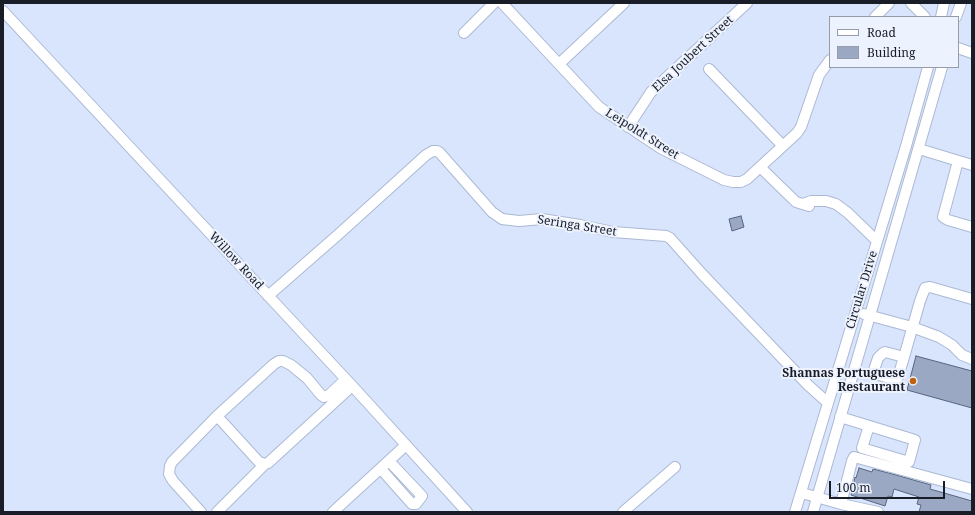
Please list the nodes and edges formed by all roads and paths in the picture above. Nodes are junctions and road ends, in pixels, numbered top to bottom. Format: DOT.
graph roads {
  1 [pos="494,3"];
  2 [pos="502,3"];
  3 [pos="624,3"];
  4 [pos="747,3"];
  5 [pos="890,3"];
  6 [pos="912,3"];
  7 [pos="944,3"];
  8 [pos="961,3"];
  9 [pos="3,11"];
  10 [pos="875,16"];
  11 [pos="924,16"];
  12 [pos="941,16"];
  13 [pos="956,16"];
  14 [pos="464,33"];
  15 [pos="959,48"];
  16 [pos="972,53"];
  17 [pos="829,61"];
  18 [pos="559,64"];
  19 [pos="928,68"];
  20 [pos="942,68"];
  21 [pos="709,69"];
  22 [pos="628,127"];
  23 [pos="783,146"];
  24 [pos="919,149"];
  25 [pos="958,161"];
  26 [pos="972,165"];
  27 [pos="760,167"];
  28 [pos="972,227"];
  29 [pos="877,241"];
  30 [pos="268,296"];
  31 [pos="972,299"];
  32 [pos="856,312"];
  33 [pos="870,316"];
  34 [pos="912,327"];
  35 [pos="904,357"];
  36 [pos="972,359"];
  37 [pos="349,382"];
  38 [pos="828,403"];
  39 [pos="217,416"];
  40 [pos="840,417"];
  41 [pos="869,426"];
  42 [pos="406,445"];
  43 [pos="390,461"];
  44 [pos="265,464"];
  45 [pos="675,466"];
  46 [pos="381,469"];
  47 [pos="972,489"];
  48 [pos="802,493"];
  49 [pos="817,497"];
  50 [pos="841,504"];
  51 [pos="201,512"];
  52 [pos="217,512"];
  53 [pos="333,512"];
  54 [pos="467,512"];
  55 [pos="623,512"];
  56 [pos="795,512"];
  57 [pos="813,512"];
  58 [pos="878,512"];
  1 -- 14 [label="street"];
  2 -- 18 [label="street, Leipoldt Street"];
  3 -- 18 [label="street"];
  4 -- 22 [label="street, Elsa Joubert Street"];
  5 -- 10 [label="street"];
  6 -- 11 [label="street"];
  7 -- 12 [label="street"];
  8 -- 13 [label="street"];
  9 -- 30 [label="street, Willow Road"];
  15 -- 16 [label="street"];
  17 -- 23 [label="street, Leipoldt Street"];
  18 -- 22 [label="street, Leipoldt Street"];
  19 -- 29 [label="street, Circular Drive"];
  20 -- 24 [label="street, Circular Drive"];
  21 -- 23 [label="street"];
  22 -- 27 [label="street, Leipoldt Street"];
  23 -- 27 [label="street, Leipoldt Street"];
  24 -- 25 [label="street"];
  24 -- 33 [label="street, Circular Drive"];
  25 -- 26 [label="street"];
  25 -- 28 [label="street"];
  27 -- 29 [label="street"];
  29 -- 32 [label="street, Circular Drive"];
  30 -- 37 [label="street, Willow Road"];
  30 -- 38 [label="street, Seringa Street"];
  31 -- 34 [label="street"];
  32 -- 33 [label="street"];
  32 -- 38 [label="street, Circular Drive"];
  33 -- 34 [label="street"];
  33 -- 40 [label="street, Circular Drive"];
  34 -- 35 [label="street"];
  34 -- 36 [label="street"];
  37 -- 39 [label="street"];
  37 -- 42 [label="street, Willow Road"];
  37 -- 44 [label="street"];
  38 -- 48 [label="street, Circular Drive"];
  39 -- 44 [label="street"];
  39 -- 51 [label="street"];
  40 -- 41 [label="street"];
  40 -- 49 [label="street, Circular Drive"];
  41 -- 41 [label="street"];
  42 -- 43 [label="street"];
  42 -- 54 [label="street, Willow Road"];
  43 -- 46 [label="street"];
  43 -- 46 [label="street"];
  44 -- 52 [label="street"];
  45 -- 55 [label="street"];
  46 -- 53 [label="street"];
  47 -- 50 [label="street"];
  48 -- 49 [label="street"];
  48 -- 56 [label="street, Circular Drive"];
  49 -- 50 [label="street"];
  49 -- 57 [label="street, Circular Drive"];
  50 -- 58 [label="street"];
}
